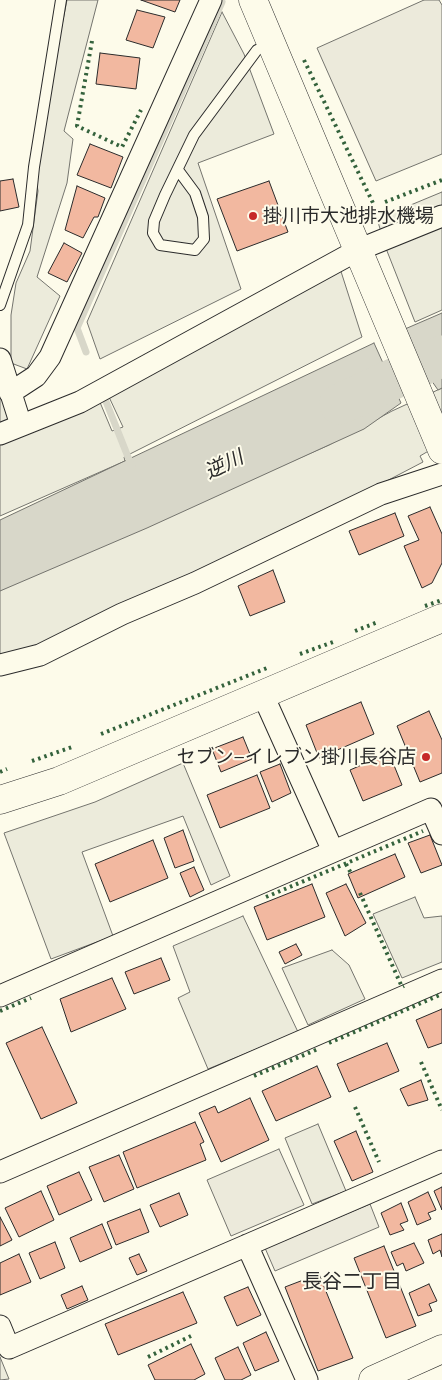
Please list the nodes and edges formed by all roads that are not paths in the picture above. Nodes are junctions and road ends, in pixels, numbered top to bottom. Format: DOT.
graph roads {
  1 [pos="61,0"];
  2 [pos="211,0"];
  3 [pos="253,0"];
  4 [pos="272,44"];
  5 [pos="178,170"];
  6 [pos="442,216"];
  7 [pos="362,259"];
  8 [pos="0,305"];
  9 [pos="0,359"];
  10 [pos="10,393"];
  11 [pos="21,425"];
  12 [pos="0,434"];
  13 [pos="442,449"];
  14 [pos="442,474"];
  15 [pos="442,618"];
  16 [pos="0,665"];
  17 [pos="262,693"];
  18 [pos="0,800"];
  19 [pos="442,834"];
  20 [pos="333,851"];
  21 [pos="442,980"];
  22 [pos="0,996"];
  23 [pos="442,1161"];
  24 [pos="0,1172"];
  25 [pos="247,1245"];
  26 [pos="0,1326"];
  27 [pos="442,1349"];
  28 [pos="307,1380"];
  29 [pos="373,1380"];
  1 -- 8 [label="lane"];
  2 -- 10 [label="street"];
  3 -- 4 [label="street"];
  4 -- 5 [label="lane"];
  4 -- 7 [label="street"];
  5 -- 5 [label="lane"];
  6 -- 7 [label="street"];
  7 -- 11 [label="street"];
  7 -- 13 [label="street"];
  9 -- 10 [label="street"];
  10 -- 11 [label="street"];
  11 -- 12 [label="street"];
  14 -- 16 [label="street"];
  15 -- 17 [label="street"];
  17 -- 18 [label="street"];
  17 -- 20 [label="street"];
  19 -- 20 [label="street"];
  20 -- 22 [label="street"];
  21 -- 24 [label="street"];
  23 -- 25 [label="street"];
  25 -- 26 [label="street"];
  25 -- 28 [label="street"];
  27 -- 29 [label="street"];
}
